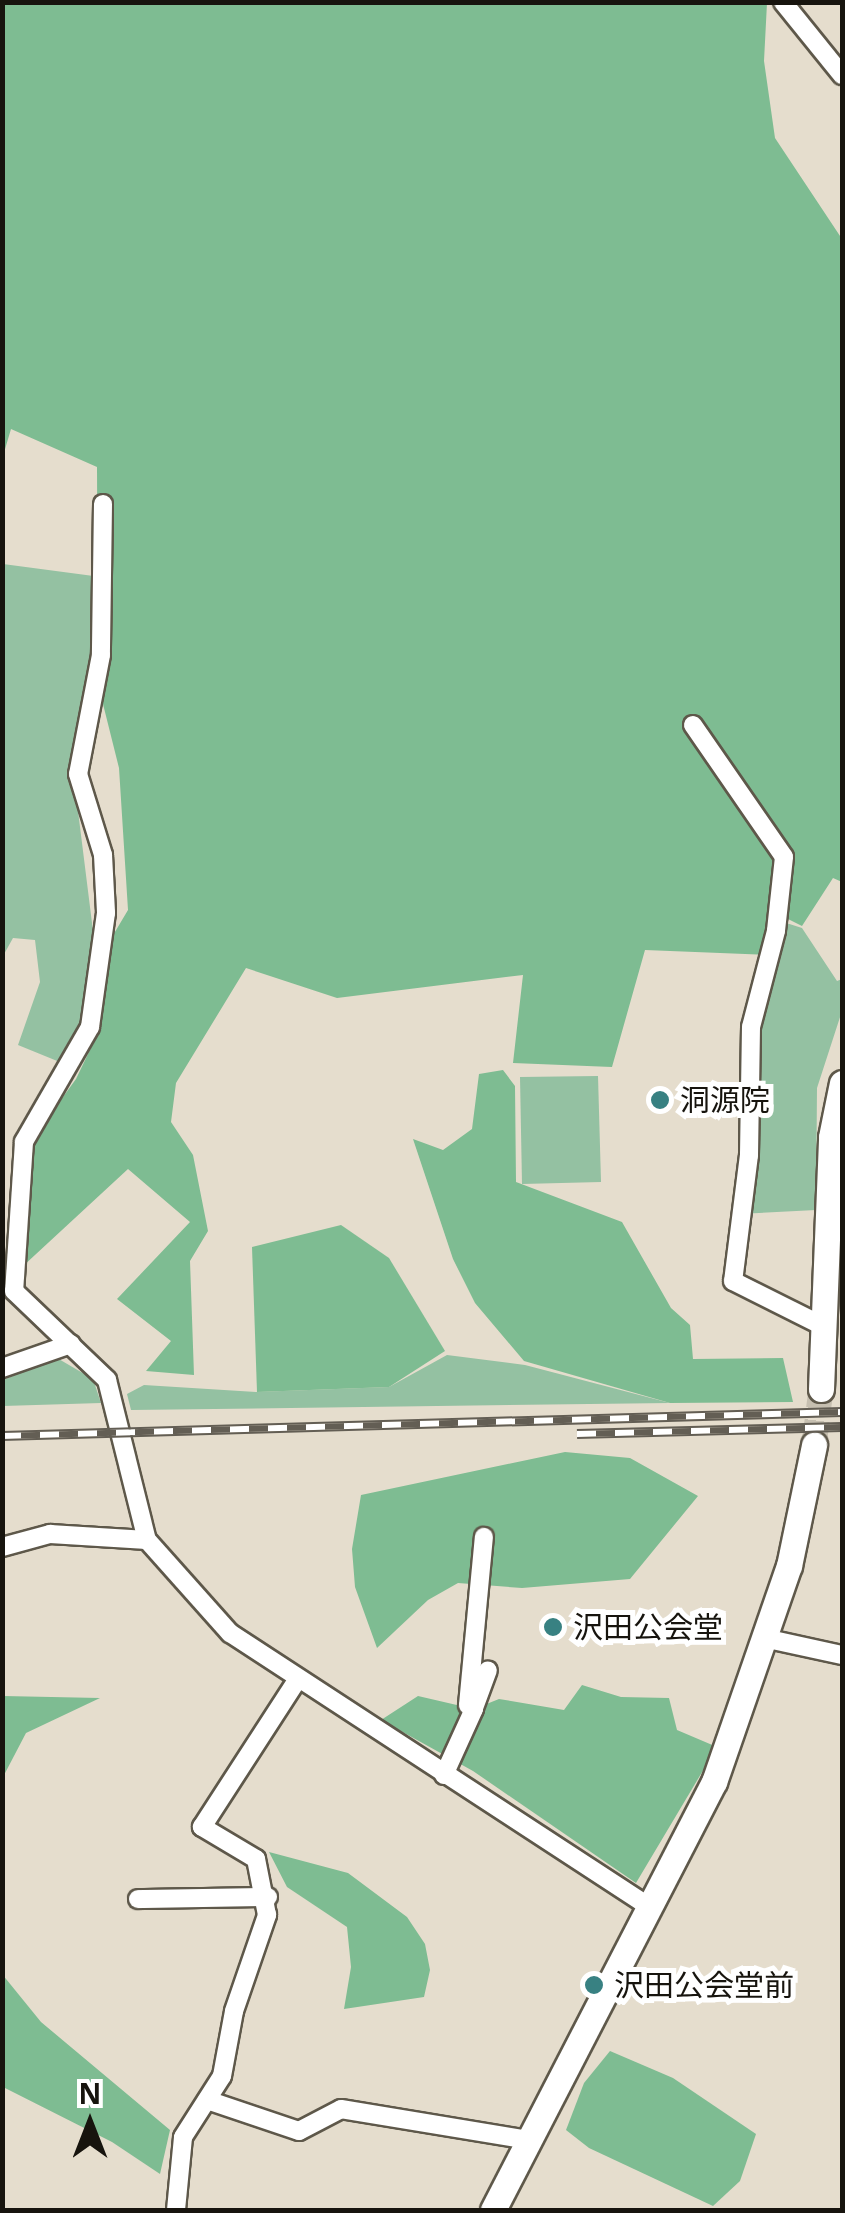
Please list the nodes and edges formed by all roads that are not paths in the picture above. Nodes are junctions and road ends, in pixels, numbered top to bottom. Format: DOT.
graph roads {
  1 [pos="783,2"];
  2 [pos="842,75"];
  3 [pos="103,504"];
  4 [pos="693,725"];
  5 [pos="842,1083"];
  6 [pos="825,1327"];
  7 [pos="71,1344"];
  8 [pos="2,1368"];
  9 [pos="822,1389"];
  10 [pos="814,1445"];
  11 [pos="484,1537"];
  12 [pos="147,1540"];
  13 [pos="2,1548"];
  14 [pos="764,1638"];
  15 [pos="842,1655"];
  16 [pos="488,1670"];
  17 [pos="298,1680"];
  18 [pos="465,1698"];
  19 [pos="444,1775"];
  20 [pos="268,1897"];
  21 [pos="138,1899"];
  22 [pos="651,1908"];
  23 [pos="207,2100"];
  24 [pos="528,2140"];
  25 [pos="176,2210"];
  26 [pos="493,2210"];
  1 -- 2 [label="street"];
  3 -- 7 [label="street"];
  4 -- 6 [label="street"];
  5 -- 6 [label="main road"];
  6 -- 9 [label="main road"];
  7 -- 8 [label="street"];
  7 -- 12 [label="street"];
  10 -- 14 [label="main road"];
  11 -- 18 [label="street"];
  12 -- 13 [label="street"];
  12 -- 17 [label="street"];
  14 -- 15 [label="street"];
  14 -- 22 [label="main road"];
  16 -- 18 [label="street"];
  17 -- 19 [label="street"];
  17 -- 20 [label="street"];
  18 -- 19 [label="street"];
  19 -- 22 [label="street"];
  20 -- 21 [label="street"];
  20 -- 23 [label="street"];
  22 -- 24 [label="main road"];
  23 -- 24 [label="street"];
  23 -- 25 [label="street"];
  24 -- 26 [label="main road"];
}
